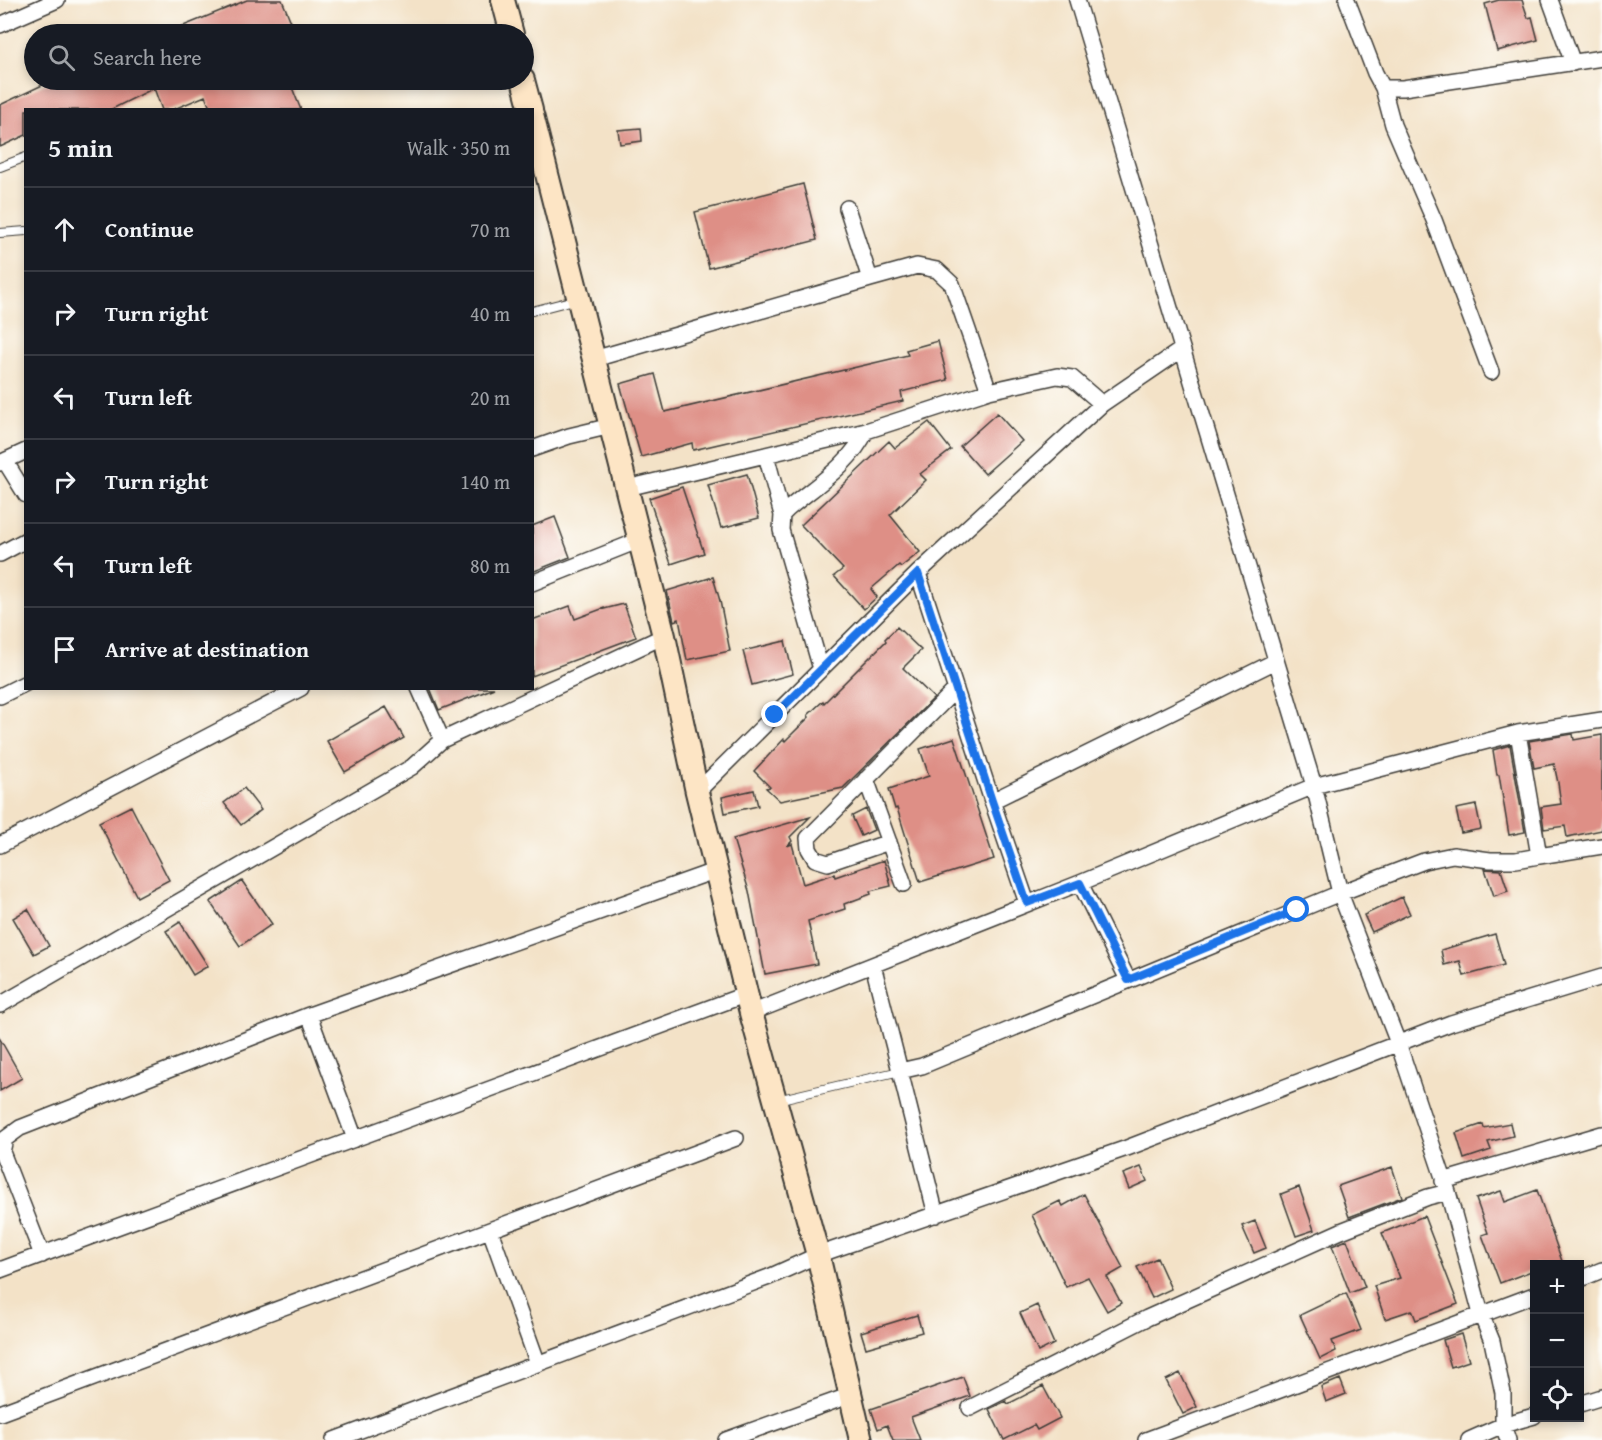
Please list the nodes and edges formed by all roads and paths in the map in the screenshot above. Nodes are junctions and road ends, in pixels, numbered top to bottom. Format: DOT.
graph roads {
  1 [pos="57,0"];
  2 [pos="503,0"];
  3 [pos="1077,0"];
  4 [pos="1347,0"];
  5 [pos="1550,0"];
  6 [pos="509,24"];
  7 [pos="0,25"];
  8 [pos="1602,58"];
  9 [pos="1573,63"];
  10 [pos="1383,87"];
  11 [pos="526,90"];
  12 [pos="530,108"];
  13 [pos="536,140"];
  14 [pos="24,158"];
  15 [pos="0,166"];
  16 [pos="847,208"];
  17 [pos="24,231"];
  18 [pos="0,233"];
  19 [pos="870,279"];
  20 [pos="579,299"];
  21 [pos="534,310"];
  22 [pos="1181,350"];
  23 [pos="594,359"];
  24 [pos="1491,372"];
  25 [pos="990,391"];
  26 [pos="1102,404"];
  27 [pos="611,426"];
  28 [pos="866,431"];
  29 [pos="534,448"];
  30 [pos="24,452"];
  31 [pos="766,455"];
  32 [pos="2,462"];
  33 [pos="627,488"];
  34 [pos="24,492"];
  35 [pos="782,515"];
  36 [pos="640,540"];
  37 [pos="24,541"];
  38 [pos="0,554"];
  39 [pos="918,573"];
  40 [pos="534,582"];
  41 [pos="664,636"];
  42 [pos="1274,662"];
  43 [pos="821,669"];
  44 [pos="24,684"];
  45 [pos="956,689"];
  46 [pos="297,690"];
  47 [pos="420,690"];
  48 [pos="0,696"];
  49 [pos="1602,720"];
  50 [pos="1518,733"];
  51 [pos="442,740"];
  52 [pos="866,779"];
  53 [pos="1314,786"];
  54 [pos="698,792"];
  55 [pos="992,801"];
  56 [pos="889,842"];
  57 [pos="0,845"];
  58 [pos="1602,846"];
  59 [pos="1539,856"];
  60 [pos="717,870"];
  61 [pos="1080,883"];
  62 [pos="904,884"];
  63 [pos="1340,893"];
  64 [pos="1027,903"];
  65 [pos="873,964"];
  66 [pos="1602,977"];
  67 [pos="1128,980"];
  68 [pos="749,1003"];
  69 [pos="0,1005"];
  70 [pos="309,1015"];
  71 [pos="1398,1043"];
  72 [pos="900,1071"];
  73 [pos="776,1100"];
  74 [pos="1602,1134"];
  75 [pos="735,1138"];
  76 [pos="355,1139"];
  77 [pos="1445,1187"];
  78 [pos="936,1215"];
  79 [pos="490,1230"];
  80 [pos="42,1255"];
  81 [pos="818,1255"];
  82 [pos="0,1270"];
  83 [pos="1602,1270"];
  84 [pos="1584,1277"];
  85 [pos="1530,1296"];
  86 [pos="1481,1314"];
  87 [pos="538,1364"];
  88 [pos="851,1395"];
  89 [pos="1602,1397"];
  90 [pos="1584,1403"];
  91 [pos="970,1408"];
  92 [pos="0,1413"];
  93 [pos="1530,1417"];
  94 [pos="1503,1425"];
  95 [pos="334,1440"];
  96 [pos="726,1440"];
  97 [pos="861,1440"];
  98 [pos="1146,1440"];
  99 [pos="1469,1440"];
  100 [pos="1508,1440"];
  1 -- 7 [label="street"];
  2 -- 6 [label="street"];
  3 -- 22 [label="street"];
  4 -- 10 [label="street"];
  5 -- 9 [label="street"];
  8 -- 9 [label="street"];
  9 -- 10 [label="street"];
  10 -- 24 [label="street"];
  11 -- 12 [label="street"];
  13 -- 20 [label="street"];
  14 -- 15 [label="lane"];
  16 -- 19 [label="street"];
  17 -- 18 [label="lane"];
  19 -- 23 [label="street"];
  19 -- 25 [label="street"];
  20 -- 21 [label="lane"];
  20 -- 23 [label="street"];
  22 -- 26 [label="street"];
  22 -- 42 [label="street"];
  23 -- 27 [label="street"];
  25 -- 26 [label="street"];
  25 -- 28 [label="street"];
  26 -- 39 [label="street"];
  27 -- 29 [label="street"];
  27 -- 33 [label="street"];
  28 -- 31 [label="street"];
  28 -- 35 [label="street"];
  30 -- 32 [label="street"];
  31 -- 33 [label="street"];
  31 -- 35 [label="street"];
  32 -- 34 [label="street"];
  33 -- 36 [label="street"];
  35 -- 43 [label="street"];
  36 -- 40 [label="street"];
  36 -- 41 [label="street"];
  37 -- 38 [label="street"];
  39 -- 43 [label="street"];
  39 -- 45 [label="street"];
  41 -- 51 [label="street"];
  41 -- 54 [label="street"];
  42 -- 53 [label="street"];
  42 -- 55 [label="street"];
  43 -- 54 [label="street"];
  44 -- 48 [label="street"];
  45 -- 52 [label="street"];
  45 -- 55 [label="street"];
  46 -- 57 [label="street"];
  47 -- 51 [label="street"];
  49 -- 50 [label="street"];
  50 -- 53 [label="street"];
  50 -- 59 [label="street"];
  51 -- 69 [label="street"];
  52 -- 56 [label="street"];
  52 -- 56 [label="street"];
  53 -- 61 [label="street"];
  53 -- 63 [label="street"];
  54 -- 60 [label="street"];
  55 -- 64 [label="street"];
  56 -- 62 [label="street"];
  58 -- 59 [label="street"];
  59 -- 63 [label="street"];
  60 -- 68 [label="street"];
  60 -- 70 [label="street"];
  61 -- 64 [label="street"];
  61 -- 67 [label="street"];
  63 -- 67 [label="street"];
  63 -- 71 [label="street"];
  64 -- 65 [label="street"];
  65 -- 68 [label="street"];
  65 -- 72 [label="street"];
  66 -- 71 [label="street"];
  67 -- 72 [label="street"];
  68 -- 73 [label="street"];
  68 -- 76 [label="street"];
  70 -- 76 [label="street"];
  70 -- 80 [label="street"];
  71 -- 77 [label="street"];
  71 -- 78 [label="street"];
  72 -- 73 [label="lane"];
  72 -- 78 [label="street"];
  73 -- 81 [label="street"];
  74 -- 77 [label="street"];
  75 -- 79 [label="street"];
  76 -- 80 [label="street"];
  77 -- 86 [label="street"];
  77 -- 91 [label="street"];
  78 -- 81 [label="street"];
  79 -- 87 [label="street"];
  79 -- 92 [label="street"];
  80 -- 82 [label="street"];
  81 -- 87 [label="street"];
  81 -- 88 [label="street"];
  83 -- 84 [label="street"];
  85 -- 86 [label="street"];
  86 -- 94 [label="street"];
  86 -- 98 [label="street"];
  87 -- 95 [label="street"];
  88 -- 96 [label="street"];
  88 -- 97 [label="street"];
  89 -- 90 [label="street"];
  93 -- 94 [label="street"];
  94 -- 99 [label="street"];
  94 -- 100 [label="street"];
}
